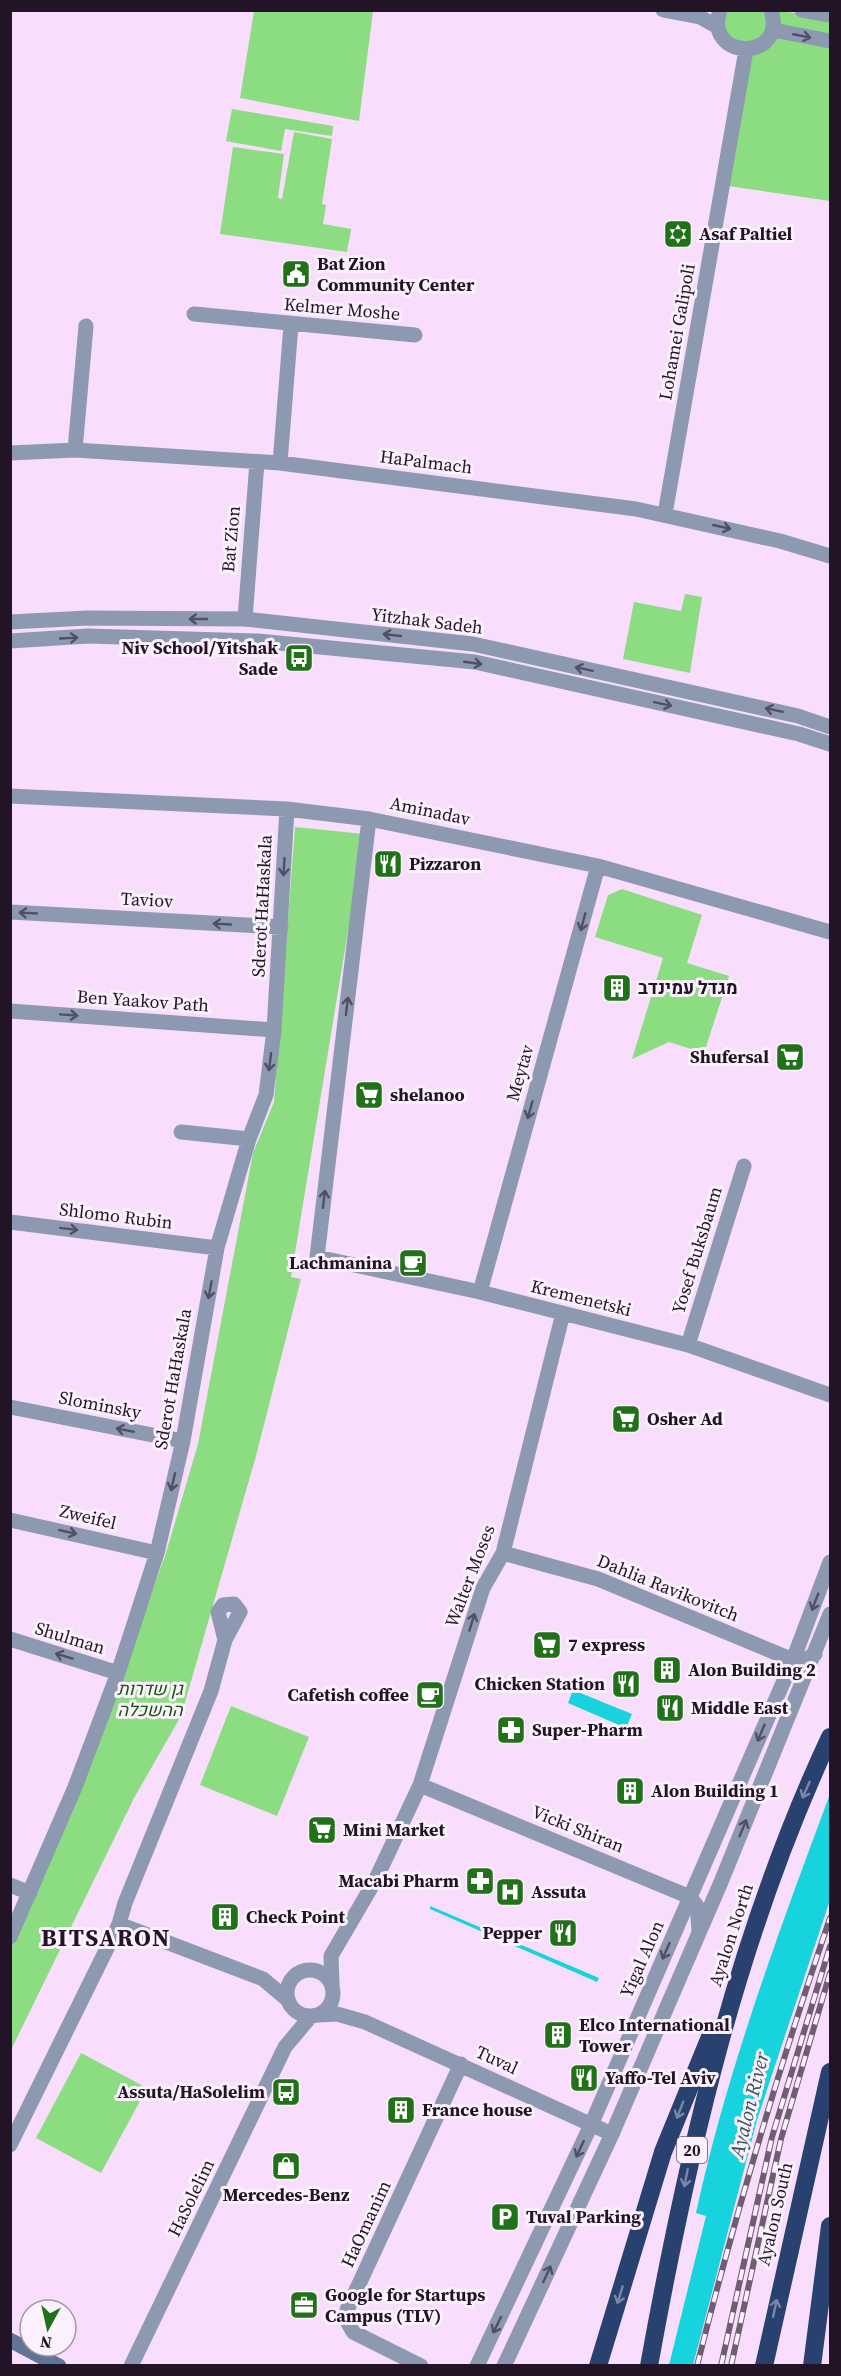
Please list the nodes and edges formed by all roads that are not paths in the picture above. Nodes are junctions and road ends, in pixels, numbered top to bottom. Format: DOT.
graph roads {
  1 [pos="663,10"];
  2 [pos="720,10"];
  3 [pos="771,10"];
  4 [pos="802,10"];
  5 [pos="831,15"];
  6 [pos="718,27"];
  7 [pos="773,30"];
  8 [pos="831,41"];
  9 [pos="746,50"];
  10 [pos="195,314"];
  11 [pos="291,325"];
  12 [pos="86,326"];
  13 [pos="415,335"];
  14 [pos="75,450"];
  15 [pos="10,453"];
  16 [pos="257,462"];
  17 [pos="280,463"];
  18 [pos="664,514"];
  19 [pos="831,556"];
  20 [pos="245,619"];
  21 [pos="10,622"];
  22 [pos="10,641"];
  23 [pos="831,727"];
  24 [pos="831,744"];
  25 [pos="11,795"];
  26 [pos="287,809"];
  27 [pos="369,819"];
  28 [pos="598,866"];
  29 [pos="10,912"];
  30 [pos="281,927"];
  31 [pos="831,932"];
  32 [pos="10,1011"];
  33 [pos="274,1030"];
  34 [pos="181,1132"];
  35 [pos="249,1139"];
  36 [pos="744,1166"];
  37 [pos="10,1222"];
  38 [pos="217,1248"];
  39 [pos="480,1292"];
  40 [pos="563,1313"];
  41 [pos="688,1345"];
  42 [pos="831,1395"];
  43 [pos="10,1407"];
  44 [pos="183,1441"];
  45 [pos="10,1520"];
  46 [pos="157,1552"];
  47 [pos="503,1553"];
  48 [pos="831,1562"];
  49 [pos="831,1614"];
  50 [pos="10,1639"];
  51 [pos="225,1640"];
  52 [pos="815,1654"];
  53 [pos="793,1660"];
  54 [pos="118,1673"];
  55 [pos="831,1737"];
  56 [pos="420,1785"];
  57 [pos="10,1885"];
  58 [pos="30,1893"];
  59 [pos="690,1897"];
  60 [pos="119,1924"];
  61 [pos="699,1930"];
  62 [pos="10,1937"];
  63 [pos="751,1939"];
  64 [pos="331,1956"];
  65 [pos="303,1972"];
  66 [pos="263,1978"];
  67 [pos="333,1989"];
  68 [pos="291,2004"];
  69 [pos="315,2015"];
  70 [pos="365,2022"];
  71 [pos="285,2047"];
  72 [pos="461,2064"];
  73 [pos="831,2072"];
  74 [pos="591,2125"];
  75 [pos="612,2134"];
  76 [pos="10,2145"];
  77 [pos="831,2226"];
  78 [pos="10,2340"];
  79 [pos="59,2366"];
  80 [pos="131,2366"];
  81 [pos="421,2366"];
  82 [pos="477,2366"];
  83 [pos="504,2366"];
  84 [pos="598,2366"];
  85 [pos="649,2366"];
  86 [pos="764,2366"];
  87 [pos="812,2366"];
  1 -- 6 [label="street"];
  2 -- 6 [label="street"];
  3 -- 7 [label="street"];
  4 -- 5 [label="street"];
  6 -- 9 [label="street"];
  7 -- 8 [label="street, one-way"];
  7 -- 9 [label="street"];
  9 -- 18 [label="street, Lohamei Galipoli"];
  10 -- 11 [label="street, Kelmer Moshe"];
  11 -- 13 [label="street, Kelmer Moshe"];
  11 -- 17 [label="street"];
  12 -- 14 [label="street"];
  14 -- 15 [label="street, HaPalmach"];
  14 -- 16 [label="street, HaPalmach"];
  16 -- 17 [label="street, HaPalmach"];
  16 -- 20 [label="street, Bat Zion"];
  17 -- 18 [label="street, HaPalmach"];
  18 -- 19 [label="street, HaPalmach, one-way"];
  20 -- 21 [label="street, Yitzhak Sadeh, one-way"];
  23 -- 20 [label="street, Yitzhak Sadeh, one-way"];
  22 -- 24 [label="street, Yitzhak Sadeh, one-way"];
  25 -- 26 [label="street, Aminadav"];
  26 -- 27 [label="street, Aminadav"];
  26 -- 30 [label="street, Sderot HaHaskala, one-way"];
  27 -- 28 [label="street, Aminadav"];
  39 -- 27 [label="street, Kremenetski, one-way"];
  28 -- 31 [label="street, Aminadav"];
  28 -- 39 [label="street, Meytav, one-way"];
  30 -- 29 [label="street, Taviov, one-way"];
  30 -- 33 [label="street, Sderot HaHaskala"];
  32 -- 33 [label="street, Ben Yaakov Path, one-way"];
  33 -- 35 [label="street, Sderot HaHaskala, one-way"];
  34 -- 35 [label="street"];
  35 -- 38 [label="street, Sderot HaHaskala"];
  36 -- 41 [label="street, Yosef Buksbaum"];
  37 -- 38 [label="street, Shlomo Rubin, one-way"];
  38 -- 44 [label="street, Sderot HaHaskala, one-way"];
  39 -- 40 [label="street, Kremenetski"];
  40 -- 41 [label="street, Kremenetski"];
  40 -- 47 [label="street, Walter Moses"];
  41 -- 42 [label="street, Kremenetski"];
  44 -- 43 [label="street, Slominsky, one-way"];
  44 -- 46 [label="street, Sderot HaHaskala, one-way"];
  45 -- 46 [label="street, Zweifel, one-way"];
  46 -- 54 [label="street, Sderot HaHaskala"];
  47 -- 53 [label="street, Dahlia Ravikovitch"];
  56 -- 47 [label="street, Walter Moses, one-way"];
  48 -- 53 [label="street, Yigal Alon, one-way"];
  49 -- 52 [label="street"];
  54 -- 50 [label="street, Shulman, one-way"];
  51 -- 60 [label="street"];
  52 -- 53 [label="street"];
  61 -- 52 [label="street, one-way"];
  53 -- 59 [label="street, Yigal Alon, one-way"];
  54 -- 58 [label="street, Sderot HaHaskala"];
  55 -- 63 [label="highway, Ayalon North / 20, one-way"];
  56 -- 59 [label="street, Vicki Shiran"];
  56 -- 64 [label="street, Walter Moses"];
  57 -- 58 [label="street"];
  58 -- 62 [label="street, Sderot HaHaskala"];
  59 -- 61 [label="street"];
  59 -- 74 [label="street, Yigal Alon, one-way"];
  60 -- 66 [label="street"];
  60 -- 76 [label="street"];
  61 -- 75 [label="street"];
  63 -- 84 [label="highway, one-way"];
  63 -- 85 [label="highway, Ayalon North / 20, one-way"];
  64 -- 65 [label="street"];
  64 -- 67 [label="street"];
  65 -- 66 [label="street"];
  65 -- 67 [label="street"];
  65 -- 68 [label="street"];
  66 -- 68 [label="street"];
  67 -- 69 [label="street"];
  67 -- 70 [label="street, Tuval"];
  68 -- 69 [label="street"];
  68 -- 71 [label="street, HaSolelim"];
  69 -- 70 [label="street, Tuval"];
  69 -- 71 [label="street, HaSolelim"];
  70 -- 72 [label="street, Tuval"];
  71 -- 80 [label="street, HaSolelim"];
  72 -- 74 [label="street, Tuval"];
  72 -- 81 [label="street, HaOmanim"];
  86 -- 73 [label="highway, Ayalon South, one-way"];
  74 -- 75 [label="street, Tuval"];
  74 -- 82 [label="street, Yigal Alon, one-way"];
  83 -- 75 [label="street, one-way"];
  77 -- 87 [label="highway"];
  78 -- 79 [label="main road"];
}
